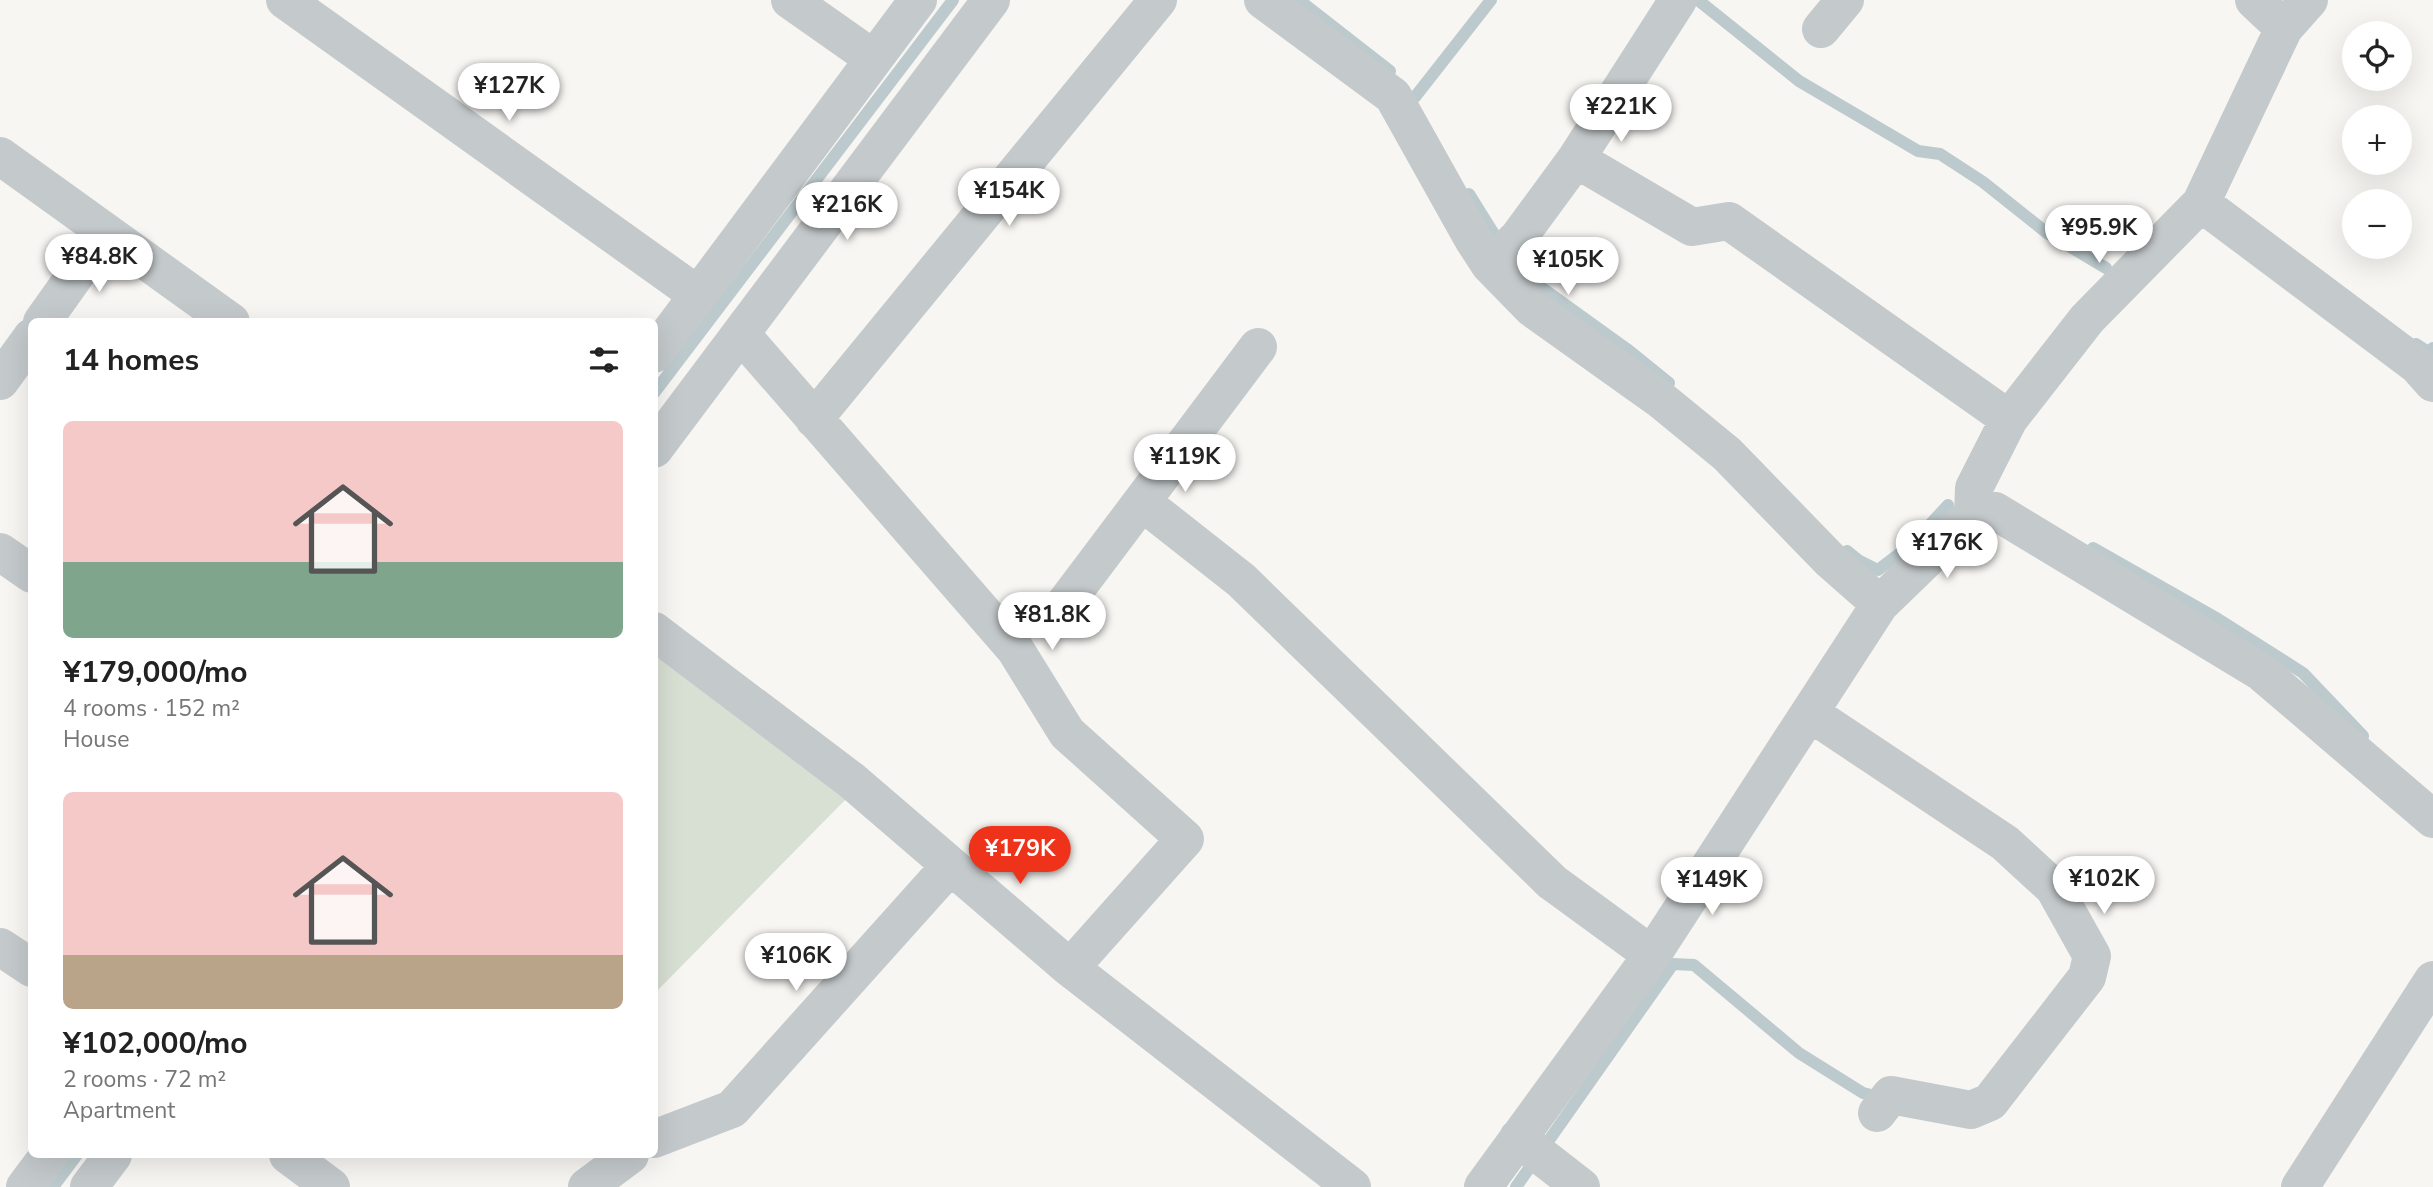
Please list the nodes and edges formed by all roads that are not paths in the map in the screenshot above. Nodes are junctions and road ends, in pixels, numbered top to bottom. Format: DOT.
graph roads {
  1 [pos="285,0"];
  2 [pos="790,0"];
  3 [pos="918,0"];
  4 [pos="991,0"];
  5 [pos="1158,0"];
  6 [pos="1263,0"];
  7 [pos="1678,0"];
  8 [pos="1846,0"];
  9 [pos="2254,0"];
  10 [pos="2309,0"];
  11 [pos="2284,28"];
  12 [pos="1821,29"];
  13 [pos="874,59"];
  14 [pos="0,156"];
  15 [pos="1576,159"];
  16 [pos="2200,203"];
  17 [pos="106,232"];
  18 [pos="1500,255"];
  19 [pos="698,295"];
  20 [pos="45,318"];
  21 [pos="225,318"];
  22 [pos="741,334"];
  23 [pos="28,342"];
  24 [pos="1258,347"];
  25 [pos="658,349"];
  26 [pos="0,381"];
  27 [pos="2433,383"];
  28 [pos="814,419"];
  29 [pos="2009,419"];
  30 [pos="658,444"];
  31 [pos="1142,502"];
  32 [pos="1973,514"];
  33 [pos="0,552"];
  34 [pos="28,571"];
  35 [pos="1880,604"];
  36 [pos="1064,605"];
  37 [pos="658,634"];
  38 [pos="1810,713"];
  39 [pos="2433,819"];
  40 [pos="950,866"];
  41 [pos="0,947"];
  42 [pos="1652,955"];
  43 [pos="28,965"];
  44 [pos="1070,968"];
  45 [pos="2433,980"];
  46 [pos="1877,1113"];
  47 [pos="658,1137"];
  48 [pos="1531,1149"];
  49 [pos="47,1158"];
  50 [pos="111,1158"];
  51 [pos="292,1158"];
  52 [pos="619,1158"];
  53 [pos="25,1187"];
  54 [pos="89,1187"];
  55 [pos="331,1187"];
  56 [pos="587,1187"];
  57 [pos="1352,1187"];
  58 [pos="1483,1187"];
  59 [pos="1581,1187"];
  60 [pos="2300,1187"];
  1 -- 19 [label="street"];
  2 -- 13 [label="street"];
  3 -- 13 [label="street"];
  4 -- 22 [label="street"];
  5 -- 28 [label="street"];
  6 -- 18 [label="street"];
  7 -- 15 [label="street"];
  8 -- 12 [label="street"];
  9 -- 11 [label="street"];
  10 -- 11 [label="street"];
  11 -- 16 [label="street"];
  13 -- 19 [label="street"];
  14 -- 17 [label="street"];
  15 -- 18 [label="street"];
  15 -- 29 [label="street"];
  16 -- 27 [label="street"];
  16 -- 29 [label="street"];
  17 -- 20 [label="street"];
  17 -- 21 [label="street"];
  18 -- 35 [label="street"];
  19 -- 25 [label="street"];
  22 -- 28 [label="street"];
  22 -- 30 [label="street"];
  23 -- 26 [label="street"];
  24 -- 31 [label="street"];
  28 -- 44 [label="street"];
  29 -- 32 [label="street"];
  31 -- 36 [label="street"];
  31 -- 42 [label="street"];
  32 -- 35 [label="street"];
  32 -- 39 [label="street"];
  33 -- 34 [label="street"];
  35 -- 38 [label="street"];
  37 -- 40 [label="street"];
  38 -- 42 [label="street"];
  38 -- 46 [label="street"];
  40 -- 44 [label="street"];
  40 -- 47 [label="street"];
  41 -- 43 [label="street"];
  42 -- 48 [label="street"];
  44 -- 57 [label="street"];
  45 -- 60 [label="street"];
  48 -- 58 [label="street"];
  48 -- 59 [label="street"];
  49 -- 53 [label="street"];
  50 -- 54 [label="street"];
  51 -- 55 [label="street"];
  52 -- 56 [label="street"];
}
